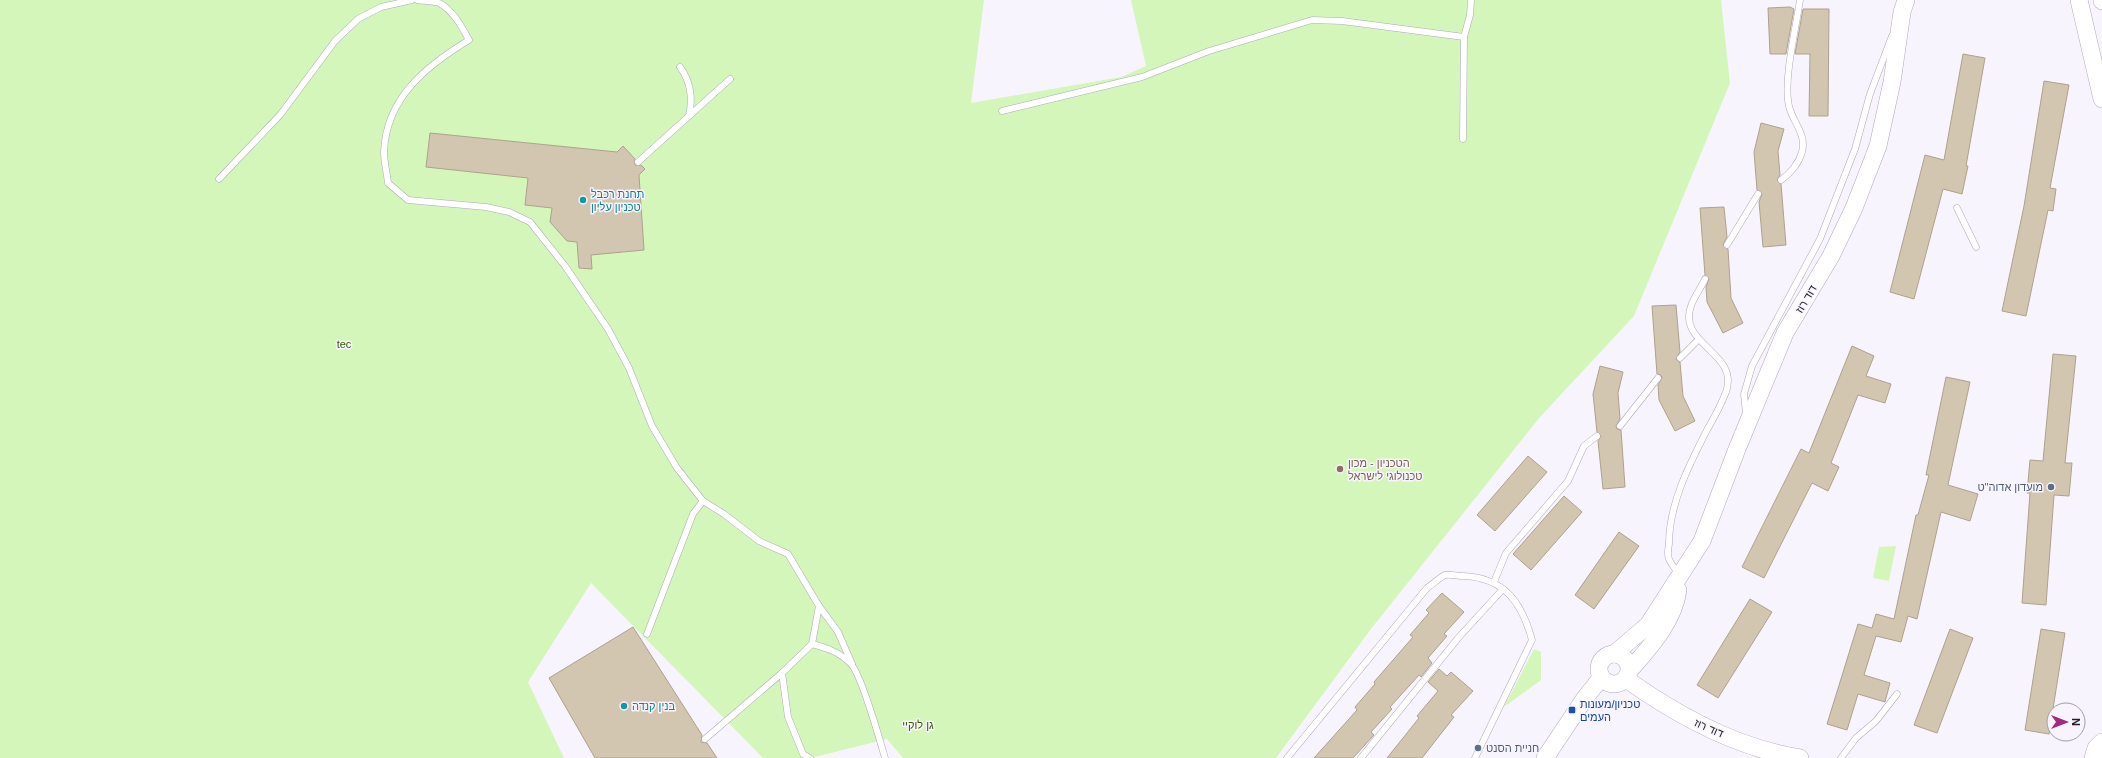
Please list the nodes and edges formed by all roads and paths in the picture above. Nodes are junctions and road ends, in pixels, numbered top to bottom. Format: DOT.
graph roads {
  1 [pos="412,0"];
  2 [pos="416,0"];
  3 [pos="1471,0"];
  4 [pos="1800,0"];
  5 [pos="2079,0"];
  6 [pos="1904,6"];
  7 [pos="1464,37"];
  8 [pos="680,67"];
  9 [pos="730,79"];
  10 [pos="2102,100"];
  11 [pos="1002,111"];
  12 [pos="689,116"];
  13 [pos="1463,139"];
  14 [pos="638,162"];
  15 [pos="219,179"];
  16 [pos="1781,180"];
  17 [pos="1758,194"];
  18 [pos="1957,208"];
  19 [pos="1727,245"];
  20 [pos="1976,247"];
  21 [pos="1705,279"];
  22 [pos="1698,340"];
  23 [pos="1680,358"];
  24 [pos="1658,378"];
  25 [pos="1620,426"];
  26 [pos="1597,436"];
  27 [pos="703,502"];
  28 [pos="1680,576"];
  29 [pos="1494,582"];
  30 [pos="1503,589"];
  31 [pos="819,606"];
  32 [pos="647,634"];
  33 [pos="812,644"];
  34 [pos="1614,654"];
  35 [pos="852,664"];
  36 [pos="782,673"];
  37 [pos="1628,674"];
  38 [pos="1602,678"];
  39 [pos="1897,694"];
  40 [pos="705,739"];
  41 [pos="2102,742"];
  42 [pos="810,758"];
  43 [pos="885,758"];
  44 [pos="1288,758"];
  45 [pos="1361,758"];
  46 [pos="1475,758"];
  47 [pos="1545,758"];
  48 [pos="1800,758"];
  49 [pos="1841,758"];
  50 [pos="2093,758"];
  1 -- 15 [label="lane"];
  2 -- 27 [label="lane"];
  3 -- 7 [label="lane"];
  4 -- 16 [label="lane"];
  5 -- 10 [label="street"];
  6 -- 28 [label="street, דוד רוז"];
  7 -- 11 [label="lane"];
  7 -- 13 [label="lane"];
  8 -- 12 [label="lane"];
  9 -- 12 [label="lane"];
  12 -- 14 [label="lane"];
  17 -- 19 [label="lane"];
  18 -- 20 [label="lane"];
  21 -- 22 [label="lane"];
  22 -- 23 [label="lane"];
  22 -- 28 [label="lane"];
  24 -- 25 [label="lane"];
  26 -- 29 [label="lane"];
  27 -- 31 [label="lane"];
  27 -- 32 [label="lane"];
  28 -- 34 [label="street, דוד רוז"];
  28 -- 37 [label="street"];
  29 -- 30 [label="lane"];
  29 -- 44 [label="lane"];
  30 -- 45 [label="lane"];
  30 -- 46 [label="lane"];
  31 -- 33 [label="lane"];
  31 -- 35 [label="lane"];
  33 -- 35 [label="lane"];
  33 -- 36 [label="lane"];
  34 -- 37 [label="street"];
  34 -- 38 [label="street"];
  35 -- 43 [label="lane"];
  36 -- 40 [label="lane"];
  36 -- 42 [label="lane"];
  37 -- 38 [label="street"];
  37 -- 48 [label="street, דוד רוז"];
  38 -- 47 [label="street"];
  39 -- 49 [label="lane"];
  41 -- 50 [label="street"];
}
